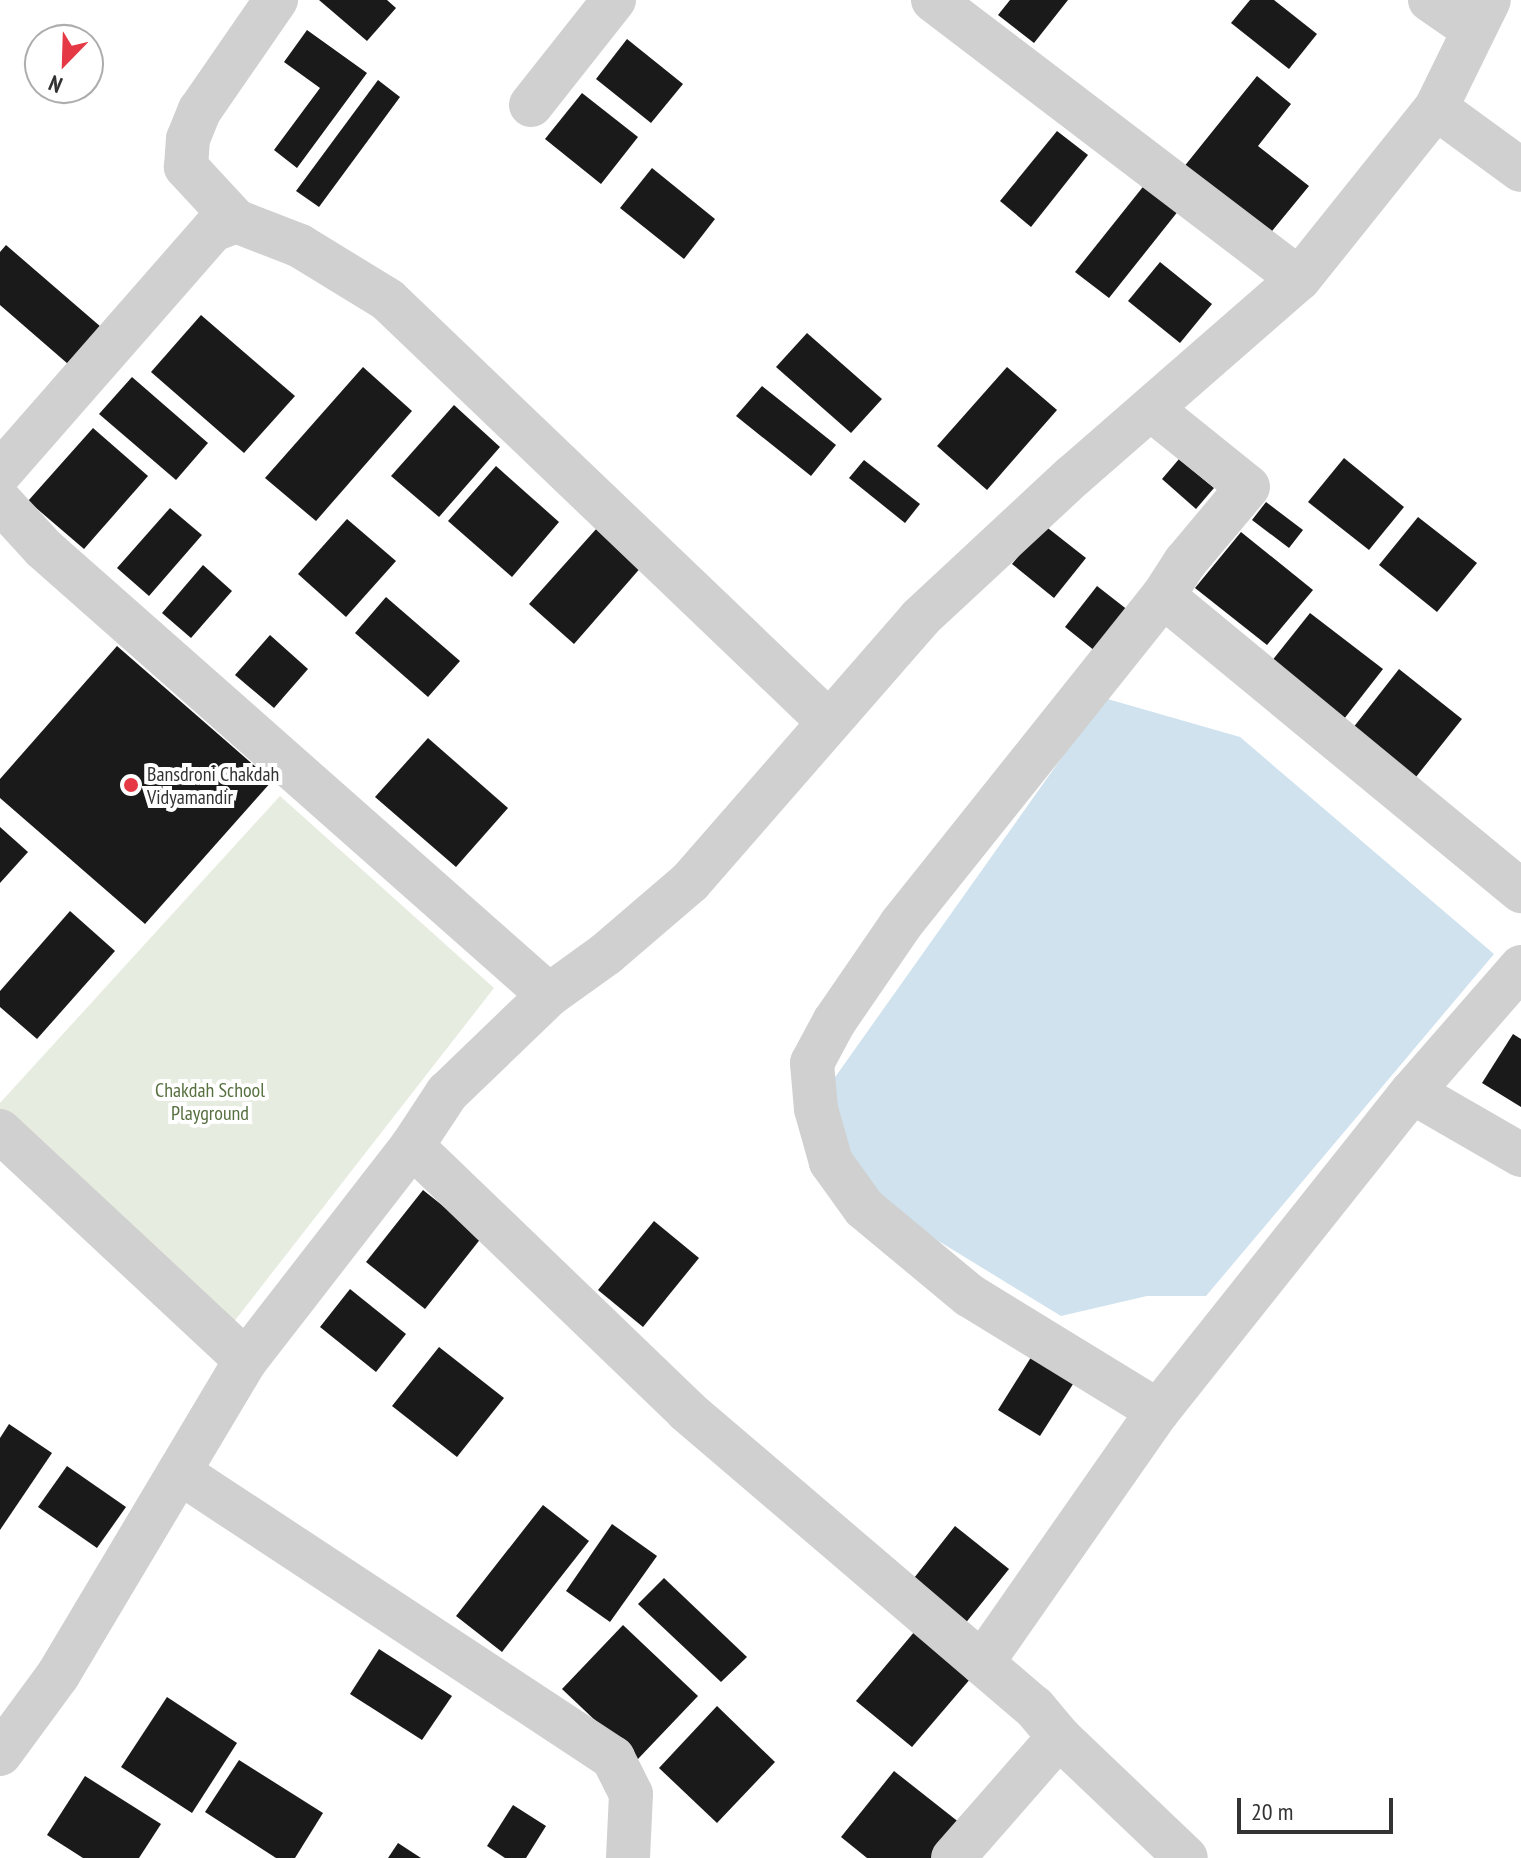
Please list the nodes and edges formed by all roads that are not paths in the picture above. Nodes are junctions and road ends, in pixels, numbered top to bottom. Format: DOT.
graph roads {
  1 [pos="276,0"];
  2 [pos="614,0"];
  3 [pos="933,0"];
  4 [pos="1430,0"];
  5 [pos="1481,14"];
  6 [pos="531,105"];
  7 [pos="1436,108"];
  8 [pos="1521,170"];
  9 [pos="236,221"];
  10 [pos="1299,279"];
  11 [pos="1151,409"];
  12 [pos="0,473"];
  13 [pos="0,501"];
  14 [pos="1163,596"];
  15 [pos="829,722"];
  16 [pos="1521,891"];
  17 [pos="1521,967"];
  18 [pos="549,995"];
  19 [pos="1412,1092"];
  20 [pos="0,1131"];
  21 [pos="412,1146"];
  22 [pos="1521,1155"];
  23 [pos="246,1360"];
  24 [pos="1158,1411"];
  25 [pos="179,1472"];
  26 [pos="982,1663"];
  27 [pos="1059,1737"];
  28 [pos="0,1754"];
  29 [pos="628,1858"];
  30 [pos="953,1858"];
  31 [pos="1186,1858"];
  1 -- 9 [label="street"];
  2 -- 6 [label="street"];
  3 -- 10 [label="street"];
  4 -- 5 [label="street"];
  5 -- 7 [label="street"];
  7 -- 8 [label="street"];
  7 -- 10 [label="street"];
  9 -- 12 [label="street"];
  9 -- 15 [label="street"];
  10 -- 11 [label="street"];
  11 -- 14 [label="street"];
  11 -- 15 [label="street"];
  13 -- 18 [label="street"];
  14 -- 16 [label="street"];
  14 -- 24 [label="street"];
  15 -- 18 [label="street"];
  17 -- 19 [label="street"];
  18 -- 21 [label="street"];
  19 -- 22 [label="street"];
  19 -- 24 [label="street"];
  20 -- 23 [label="street"];
  21 -- 23 [label="street"];
  21 -- 26 [label="street"];
  23 -- 25 [label="street"];
  24 -- 26 [label="street"];
  25 -- 28 [label="street"];
  25 -- 29 [label="street"];
  26 -- 27 [label="street"];
  27 -- 30 [label="street"];
  27 -- 31 [label="street"];
}
